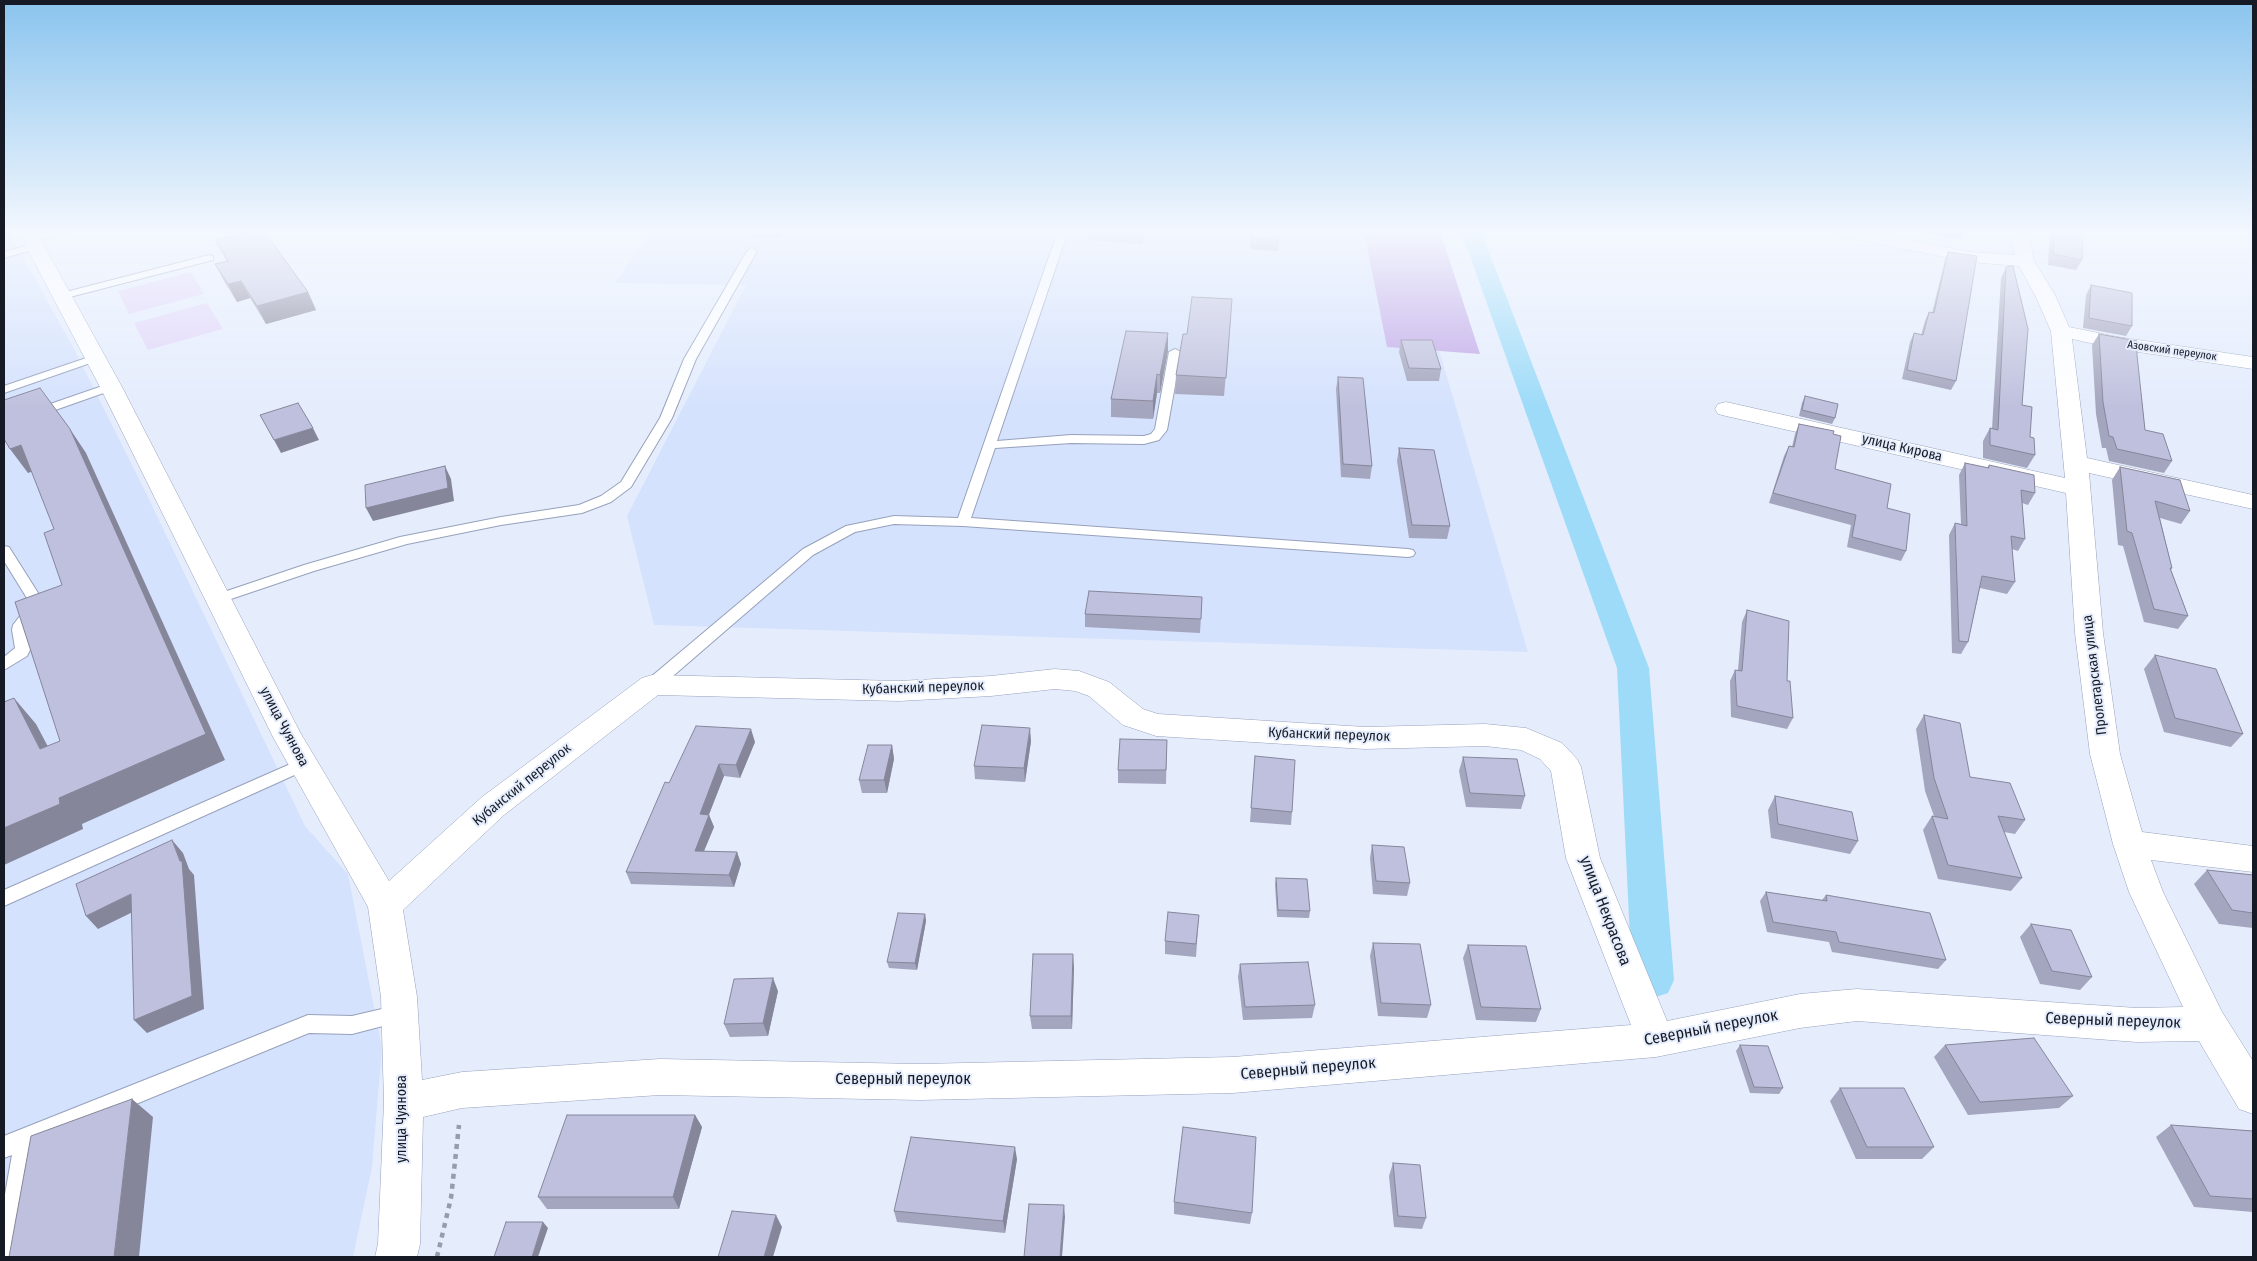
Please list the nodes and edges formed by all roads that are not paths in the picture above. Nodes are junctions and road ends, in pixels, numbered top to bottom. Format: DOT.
graph roads {
  1 [pos="59,290"];
  2 [pos="86,290"];
  3 [pos="730,290"];
  4 [pos="1043,290"];
  5 [pos="2042,290"];
  6 [pos="62,296"];
  7 [pos="2061,331"];
  8 [pos="1175,352"];
  9 [pos="95,358"];
  10 [pos="2253,363"];
  11 [pos="110,387"];
  12 [pos="4,390"];
  13 [pos="1726,409"];
  14 [pos="4,424"];
  15 [pos="990,445"];
  16 [pos="2076,475"];
  17 [pos="2253,502"];
  18 [pos="963,522"];
  19 [pos="4,550"];
  20 [pos="1408,553"];
  21 [pos="217,598"];
  22 [pos="4,665"];
  23 [pos="652,685"];
  24 [pos="1526,739"];
  25 [pos="304,764"];
  26 [pos="2129,844"];
  27 [pos="2253,860"];
  28 [pos="4,898"];
  29 [pos="385,905"];
  30 [pos="399,1014"];
  31 [pos="2209,1024"];
  32 [pos="1656,1040"];
  33 [pos="2253,1096"];
  34 [pos="404,1102"];
  35 [pos="26,1138"];
  36 [pos="4,1147"];
  37 [pos="5,1257"];
  38 [pos="396,1257"];
  1 -- 6 [label="street, улица Чуянова"];
  2 -- 6 [label="lane"];
  3 -- 21 [label="lane"];
  4 -- 15 [label="lane"];
  5 -- 7 [label="street, Пролетарская улица"];
  6 -- 9 [label="street, улица Чуянова"];
  7 -- 10 [label="street, Азовский переулок"];
  7 -- 16 [label="street, Пролетарская улица"];
  8 -- 15 [label="lane"];
  9 -- 11 [label="street, улица Чуянова"];
  9 -- 12 [label="lane"];
  11 -- 14 [label="lane"];
  11 -- 21 [label="street, улица Чуянова"];
  13 -- 16 [label="street, улица Кирова"];
  15 -- 18 [label="lane"];
  16 -- 17 [label="street, улица Кирова"];
  16 -- 26 [label="street, Пролетарская улица"];
  18 -- 20 [label="lane"];
  18 -- 23 [label="lane"];
  19 -- 22 [label="lane"];
  21 -- 25 [label="street, улица Чуянова"];
  23 -- 24 [label="street, Кубанский переулок"];
  23 -- 29 [label="street, Кубанский переулок"];
  24 -- 32 [label="street, улица Некрасова"];
  25 -- 28 [label="lane"];
  25 -- 29 [label="street, улица Чуянова"];
  26 -- 27 [label="street"];
  26 -- 31 [label="street, Пролетарская улица"];
  29 -- 30 [label="street, улица Чуянова"];
  30 -- 34 [label="street, улица Чуянова"];
  30 -- 35 [label="lane"];
  31 -- 32 [label="street, Северный переулок"];
  31 -- 33 [label="street, Пролетарская улица"];
  32 -- 34 [label="street, Северный переулок"];
  34 -- 38 [label="street, улица Чуянова"];
  35 -- 36 [label="lane"];
  35 -- 37 [label="lane"];
}
